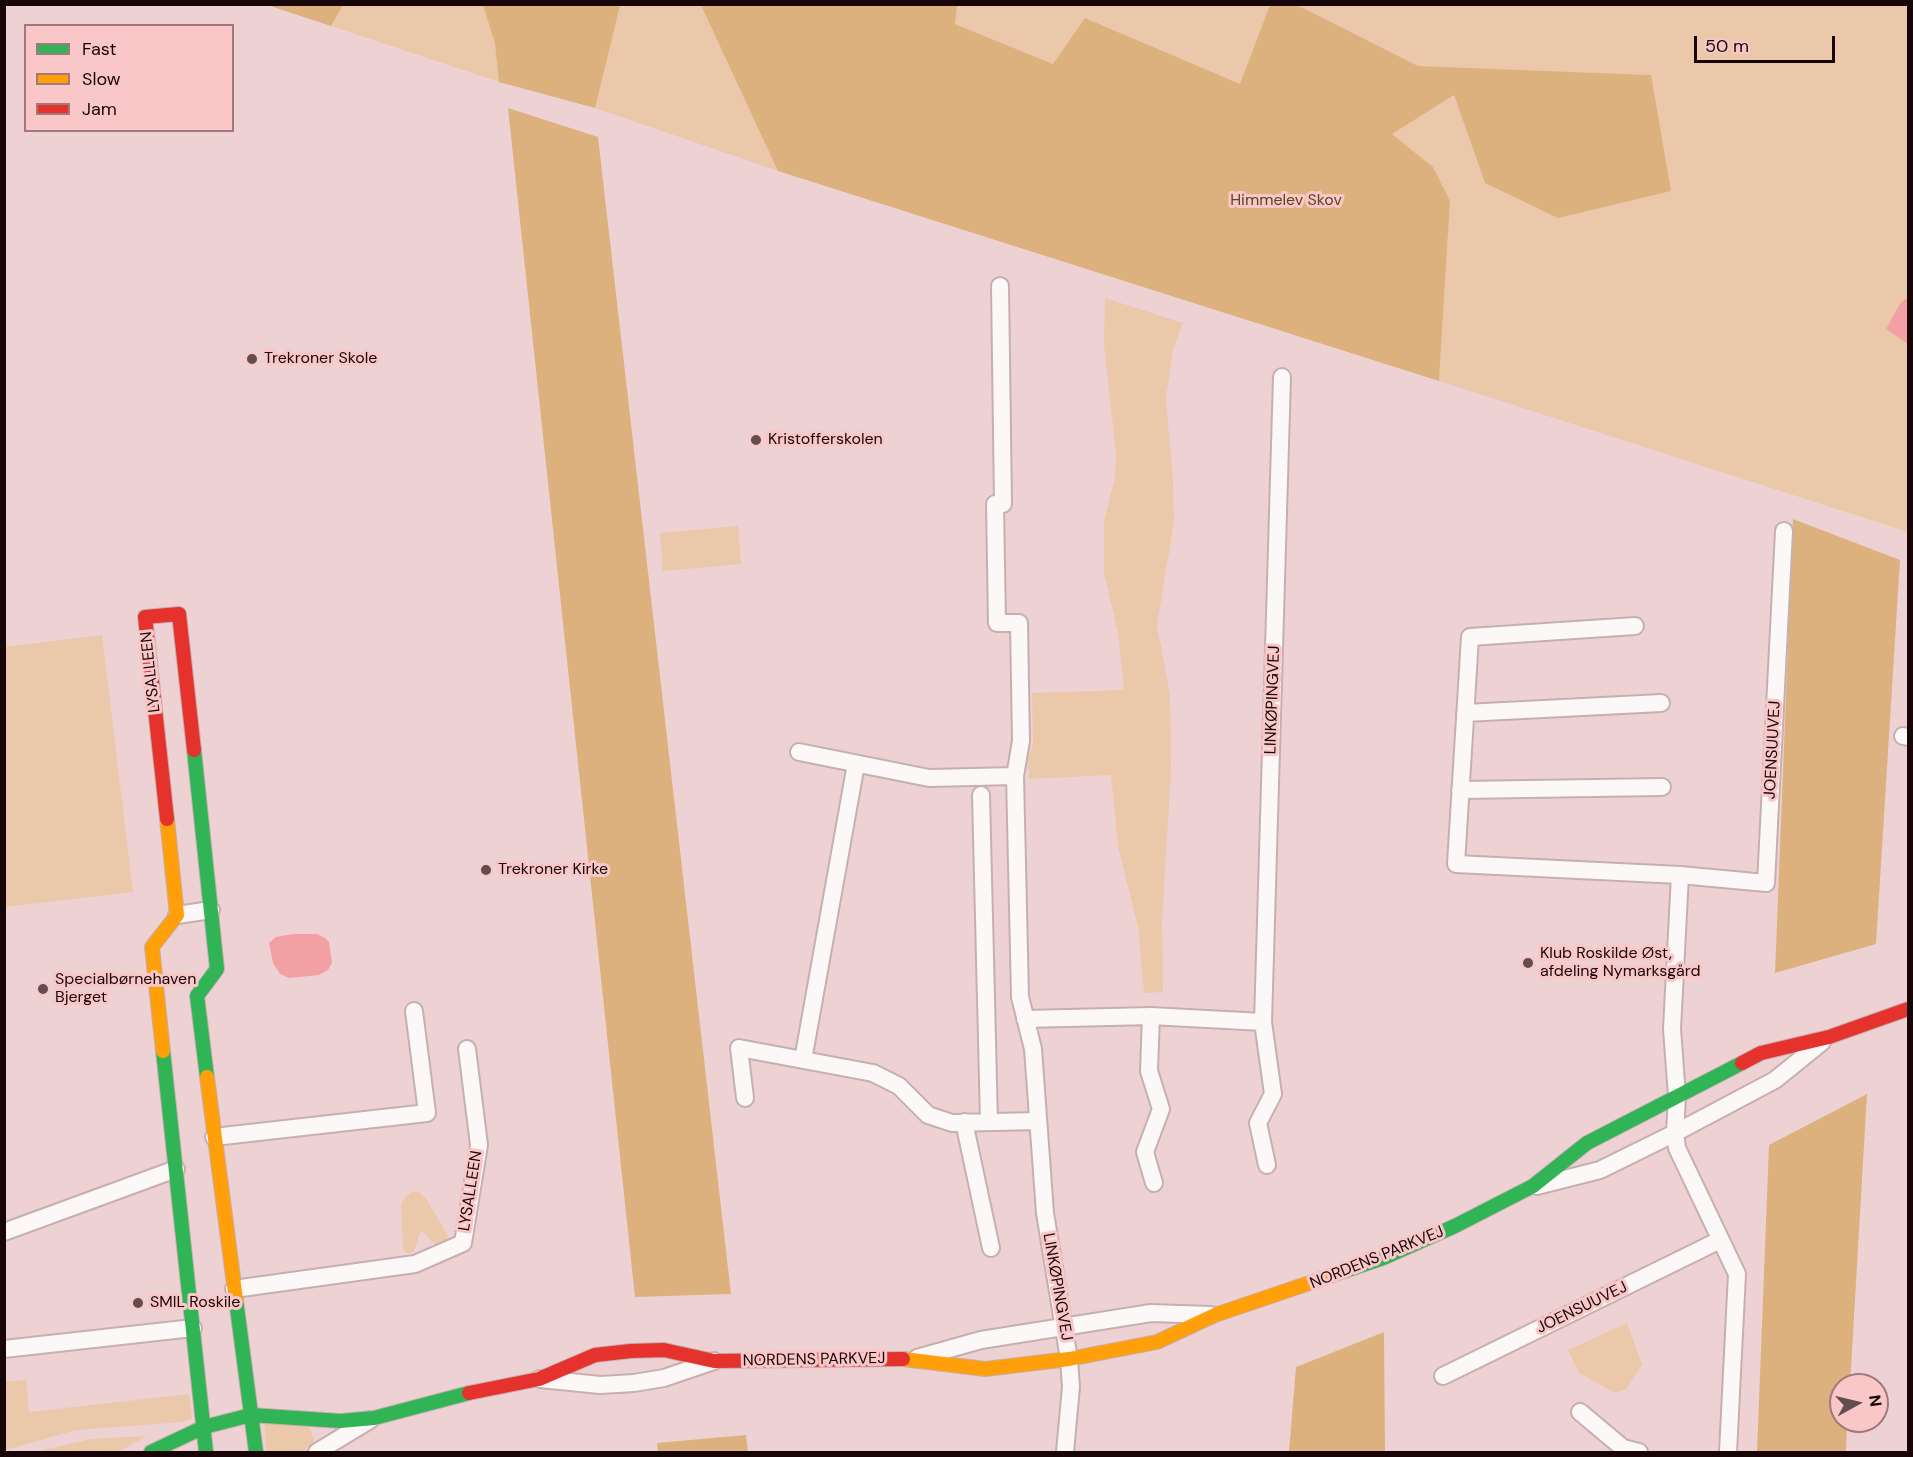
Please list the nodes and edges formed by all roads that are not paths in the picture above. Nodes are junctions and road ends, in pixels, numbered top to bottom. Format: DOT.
graph roads {
  1 [pos="1000,286"];
  2 [pos="1282,377"];
  3 [pos="1785,531"];
  4 [pos="1635,626"];
  5 [pos="1662,703"];
  6 [pos="1465,713"];
  7 [pos="799,752"];
  8 [pos="856,764"];
  9 [pos="1015,776"];
  10 [pos="1662,787"];
  11 [pos="1460,790"];
  12 [pos="981,795"];
  13 [pos="1680,875"];
  14 [pos="211,910"];
  15 [pos="177,915"];
  16 [pos="1908,1009"];
  17 [pos="414,1011"];
  18 [pos="1151,1016"];
  19 [pos="1025,1018"];
  20 [pos="1263,1022"];
  21 [pos="1828,1037"];
  22 [pos="467,1048"];
  23 [pos="802,1060"];
  24 [pos="1677,1096"];
  25 [pos="745,1098"];
  26 [pos="1037,1121"];
  27 [pos="964,1122"];
  28 [pos="989,1122"];
  29 [pos="1675,1133"];
  30 [pos="214,1137"];
  31 [pos="1267,1165"];
  32 [pos="176,1169"];
  33 [pos="1154,1183"];
  34 [pos="1533,1186"];
  35 [pos="4,1232"];
  36 [pos="1720,1240"];
  37 [pos="991,1248"];
  38 [pos="234,1289"];
  39 [pos="1215,1315"];
  40 [pos="193,1328"];
  41 [pos="1065,1328"];
  42 [pos="4,1349"];
  43 [pos="913,1359"];
  44 [pos="1069,1359"];
  45 [pos="714,1361"];
  46 [pos="1443,1376"];
  47 [pos="539,1379"];
  48 [pos="1580,1412"];
  49 [pos="251,1415"];
  50 [pos="374,1418"];
  51 [pos="204,1426"];
  52 [pos="151,1452"];
  53 [pos="206,1452"];
  54 [pos="256,1452"];
  55 [pos="317,1452"];
  56 [pos="1065,1452"];
  57 [pos="1639,1452"];
  58 [pos="1728,1452"];
  1 -- 9 [label="street, LINKØPINGVEJ"];
  2 -- 20 [label="street, LINKØPINGVEJ"];
  3 -- 13 [label="street, JOENSUUVEJ"];
  4 -- 6 [label="street, JOENSUUVEJ"];
  5 -- 6 [label="street"];
  6 -- 11 [label="street, JOENSUUVEJ"];
  7 -- 8 [label="street"];
  8 -- 9 [label="street"];
  8 -- 23 [label="street"];
  9 -- 19 [label="street, LINKØPINGVEJ"];
  10 -- 11 [label="street"];
  11 -- 13 [label="street, JOENSUUVEJ"];
  12 -- 28 [label="street"];
  13 -- 24 [label="street"];
  14 -- 15 [label="street"];
  14 -- 15 [label="street, LYSALLEEN"];
  14 -- 30 [label="street, LYSALLEEN"];
  15 -- 32 [label="street"];
  16 -- 21 [label="street, NORDENS PARKVEJ"];
  17 -- 30 [label="street"];
  18 -- 19 [label="street"];
  18 -- 20 [label="street"];
  18 -- 33 [label="street"];
  19 -- 26 [label="street, LINKØPINGVEJ"];
  20 -- 31 [label="street, LINKØPINGVEJ"];
  21 -- 24 [label="street, NORDENS PARKVEJ"];
  21 -- 29 [label="street, NORDENS PARKVEJ"];
  22 -- 38 [label="street, LYSALLEEN"];
  23 -- 25 [label="street"];
  23 -- 27 [label="street"];
  24 -- 29 [label="street"];
  24 -- 34 [label="street, NORDENS PARKVEJ"];
  26 -- 28 [label="street"];
  26 -- 41 [label="street, LINKØPINGVEJ"];
  27 -- 28 [label="street"];
  27 -- 37 [label="street"];
  29 -- 34 [label="street, NORDENS PARKVEJ"];
  29 -- 36 [label="street"];
  30 -- 38 [label="street, LYSALLEEN"];
  32 -- 35 [label="street"];
  32 -- 40 [label="street"];
  34 -- 39 [label="street, NORDENS PARKVEJ"];
  36 -- 46 [label="street, JOENSUUVEJ"];
  36 -- 58 [label="street"];
  38 -- 49 [label="street, LYSALLEEN"];
  39 -- 41 [label="street, NORDENS PARKVEJ"];
  39 -- 44 [label="street, NORDENS PARKVEJ"];
  40 -- 42 [label="street"];
  40 -- 51 [label="street"];
  41 -- 43 [label="street, NORDENS PARKVEJ"];
  41 -- 44 [label="street, LINKØPINGVEJ"];
  43 -- 44 [label="street, NORDENS PARKVEJ"];
  43 -- 45 [label="street, NORDENS PARKVEJ"];
  44 -- 56 [label="street, LINKØPINGVEJ"];
  45 -- 47 [label="street, NORDENS PARKVEJ"];
  45 -- 47 [label="street, NORDENS PARKVEJ"];
  47 -- 50 [label="street, NORDENS PARKVEJ"];
  48 -- 57 [label="street"];
  49 -- 50 [label="street, NORDENS PARKVEJ"];
  49 -- 51 [label="street, NORDENS PARKVEJ"];
  49 -- 54 [label="street, LYSALLEEN"];
  50 -- 55 [label="street, NORDENS PARKVEJ"];
  51 -- 52 [label="street, NORDENS PARKVEJ"];
  51 -- 53 [label="street"];
}
